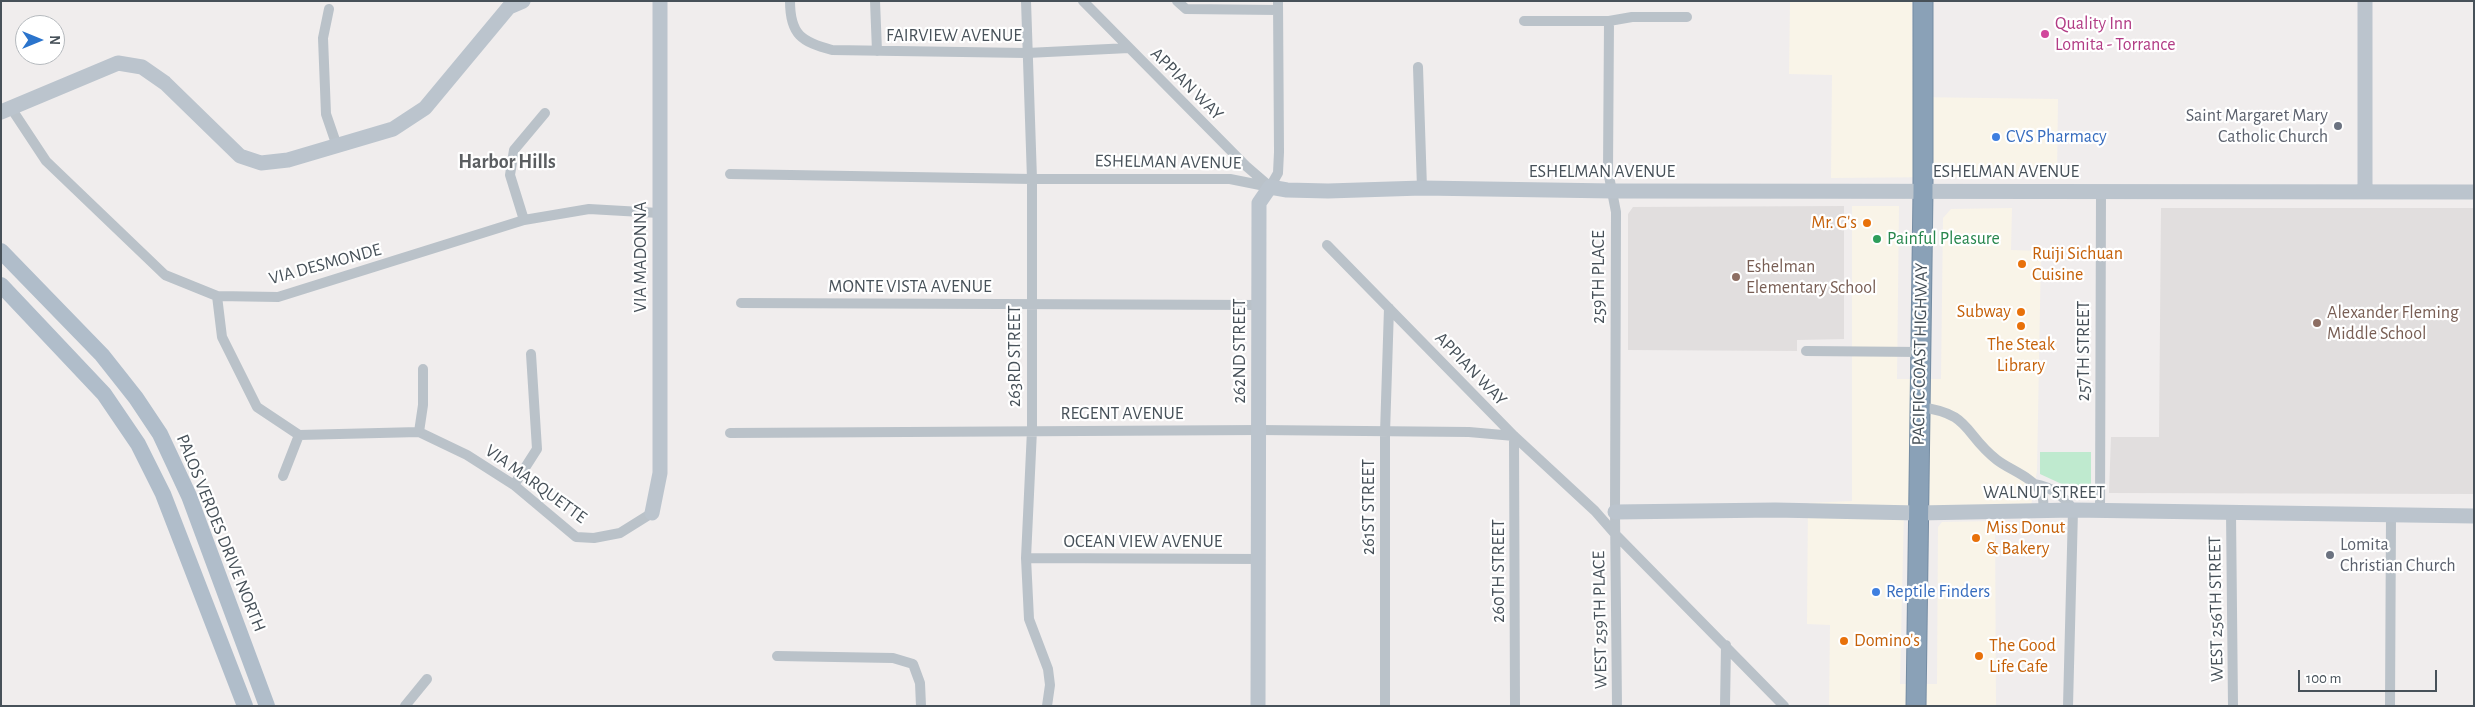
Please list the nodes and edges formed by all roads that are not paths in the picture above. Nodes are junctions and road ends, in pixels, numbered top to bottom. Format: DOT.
graph roads {
  1 [pos="523,1"];
  2 [pos="660,1"];
  3 [pos="790,1"];
  4 [pos="875,1"];
  5 [pos="1026,1"];
  6 [pos="1083,1"];
  7 [pos="1177,1"];
  8 [pos="1923,1"];
  9 [pos="2365,1"];
  10 [pos="1278,6"];
  11 [pos="329,8"];
  12 [pos="1687,17"];
  13 [pos="1609,20"];
  14 [pos="1524,21"];
  15 [pos="1129,48"];
  16 [pos="877,51"];
  17 [pos="1027,53"];
  18 [pos="1418,67"];
  19 [pos="6,110"];
  20 [pos="545,113"];
  21 [pos="337,146"];
  22 [pos="730,174"];
  23 [pos="1032,179"];
  24 [pos="1270,187"];
  25 [pos="1422,188"];
  26 [pos="1613,191"];
  27 [pos="1923,191"];
  28 [pos="2100,191"];
  29 [pos="2365,192"];
  30 [pos="2474,192"];
  31 [pos="659,213"];
  32 [pos="524,220"];
  33 [pos="1327,245"];
  34 [pos="1,251"];
  35 [pos="1,285"];
  36 [pos="217,296"];
  37 [pos="741,303"];
  38 [pos="1032,303"];
  39 [pos="1259,305"];
  40 [pos="1389,308"];
  41 [pos="1806,351"];
  42 [pos="1920,352"];
  43 [pos="531,354"];
  44 [pos="423,370"];
  45 [pos="1919,408"];
  46 [pos="1032,430"];
  47 [pos="1259,430"];
  48 [pos="419,432"];
  49 [pos="730,432"];
  50 [pos="1385,433"];
  51 [pos="299,435"];
  52 [pos="1514,436"];
  53 [pos="283,476"];
  54 [pos="2034,484"];
  55 [pos="514,485"];
  56 [pos="2073,510"];
  57 [pos="1595,511"];
  58 [pos="2044,511"];
  59 [pos="2100,511"];
  60 [pos="1615,512"];
  61 [pos="652,513"];
  62 [pos="1918,513"];
  63 [pos="2231,513"];
  64 [pos="2391,515"];
  65 [pos="2474,516"];
  66 [pos="1616,534"];
  67 [pos="1026,558"];
  68 [pos="1260,559"];
  69 [pos="1726,645"];
  70 [pos="777,656"];
  71 [pos="427,679"];
  72 [pos="245,706"];
  73 [pos="267,706"];
  74 [pos="405,706"];
  75 [pos="921,706"];
  76 [pos="1047,706"];
  77 [pos="1258,706"];
  78 [pos="1385,706"];
  79 [pos="1515,706"];
  80 [pos="1617,706"];
  81 [pos="1725,706"];
  82 [pos="1784,706"];
  83 [pos="1916,706"];
  84 [pos="2068,706"];
  85 [pos="2233,706"];
  86 [pos="2390,706"];
  1 -- 21 [label="street"];
  2 -- 31 [label="street, VIA MADONNA"];
  3 -- 16 [label="street, FAIRVIEW AVENUE"];
  4 -- 16 [label="street"];
  5 -- 17 [label="street, 263RD STREET"];
  6 -- 15 [label="street, APPIAN WAY"];
  7 -- 10 [label="street"];
  8 -- 27 [label="highway, PACIFIC COAST HIGHWAY"];
  9 -- 29 [label="street"];
  10 -- 24 [label="street, 262ND STREET"];
  11 -- 21 [label="street"];
  12 -- 13 [label="street"];
  13 -- 14 [label="street"];
  13 -- 26 [label="street, 259TH PLACE"];
  15 -- 17 [label="street, FAIRVIEW AVENUE"];
  15 -- 24 [label="street, APPIAN WAY"];
  16 -- 17 [label="street, FAIRVIEW AVENUE"];
  17 -- 23 [label="street, 263RD STREET"];
  18 -- 25 [label="street"];
  19 -- 21 [label="street"];
  19 -- 36 [label="street, VIA DESMONDE"];
  20 -- 32 [label="street"];
  22 -- 23 [label="street, ESHELMAN AVENUE"];
  23 -- 24 [label="street, ESHELMAN AVENUE"];
  23 -- 38 [label="street, 263RD STREET"];
  24 -- 25 [label="street, ESHELMAN AVENUE"];
  24 -- 39 [label="street, 262ND STREET"];
  25 -- 26 [label="street, ESHELMAN AVENUE"];
  26 -- 27 [label="street, ESHELMAN AVENUE"];
  26 -- 60 [label="street, 259TH PLACE"];
  27 -- 28 [label="street, ESHELMAN AVENUE"];
  27 -- 42 [label="highway, PACIFIC COAST HIGHWAY"];
  28 -- 29 [label="street, ESHELMAN AVENUE"];
  28 -- 59 [label="street, 257TH STREET"];
  29 -- 30 [label="street, ESHELMAN AVENUE"];
  31 -- 32 [label="street, VIA DESMONDE"];
  31 -- 61 [label="street, VIA MADONNA"];
  32 -- 36 [label="street, VIA DESMONDE"];
  33 -- 40 [label="street, APPIAN WAY"];
  34 -- 73 [label="main road, PALOS VERDES DRIVE NORTH"];
  35 -- 72 [label="main road"];
  36 -- 51 [label="street"];
  37 -- 38 [label="street, MONTE VISTA AVENUE"];
  38 -- 39 [label="street, MONTE VISTA AVENUE"];
  38 -- 46 [label="street, 263RD STREET"];
  39 -- 47 [label="street, 262ND STREET"];
  40 -- 50 [label="street, 261ST STREET"];
  40 -- 52 [label="street, APPIAN WAY"];
  41 -- 42 [label="street"];
  42 -- 45 [label="highway, PACIFIC COAST HIGHWAY"];
  43 -- 55 [label="street"];
  44 -- 48 [label="street"];
  45 -- 54 [label="street"];
  45 -- 62 [label="highway, PACIFIC COAST HIGHWAY"];
  46 -- 47 [label="street, REGENT AVENUE"];
  46 -- 49 [label="street, REGENT AVENUE"];
  46 -- 67 [label="street, 263RD STREET"];
  47 -- 50 [label="street, REGENT AVENUE"];
  47 -- 68 [label="street, 262ND STREET"];
  48 -- 51 [label="street, VIA MARQUETTE"];
  48 -- 55 [label="street, VIA MARQUETTE"];
  50 -- 52 [label="street, REGENT AVENUE"];
  50 -- 78 [label="street, 261ST STREET"];
  51 -- 53 [label="street"];
  52 -- 57 [label="street, APPIAN WAY"];
  52 -- 79 [label="street, 260TH STREET"];
  54 -- 56 [label="street"];
  54 -- 58 [label="street"];
  55 -- 61 [label="street, VIA MARQUETTE"];
  56 -- 58 [label="street, WALNUT STREET"];
  56 -- 59 [label="street, WALNUT STREET"];
  56 -- 84 [label="street"];
  57 -- 60 [label="street"];
  57 -- 66 [label="street, APPIAN WAY"];
  58 -- 62 [label="street, WALNUT STREET"];
  59 -- 63 [label="street, WALNUT STREET"];
  60 -- 62 [label="street, WALNUT STREET"];
  60 -- 66 [label="street, 259TH PLACE"];
  62 -- 83 [label="highway, PACIFIC COAST HIGHWAY"];
  63 -- 64 [label="street, WALNUT STREET"];
  63 -- 85 [label="street, WEST 256TH STREET"];
  64 -- 65 [label="street, WALNUT STREET"];
  64 -- 86 [label="street"];
  66 -- 69 [label="street, APPIAN WAY"];
  66 -- 80 [label="street, WEST 259TH PLACE"];
  67 -- 68 [label="street, OCEAN VIEW AVENUE"];
  67 -- 76 [label="street, 263RD STREET"];
  68 -- 77 [label="street, 262ND STREET"];
  69 -- 81 [label="street"];
  69 -- 82 [label="street, APPIAN WAY"];
  70 -- 75 [label="street"];
  71 -- 74 [label="street"];
}
